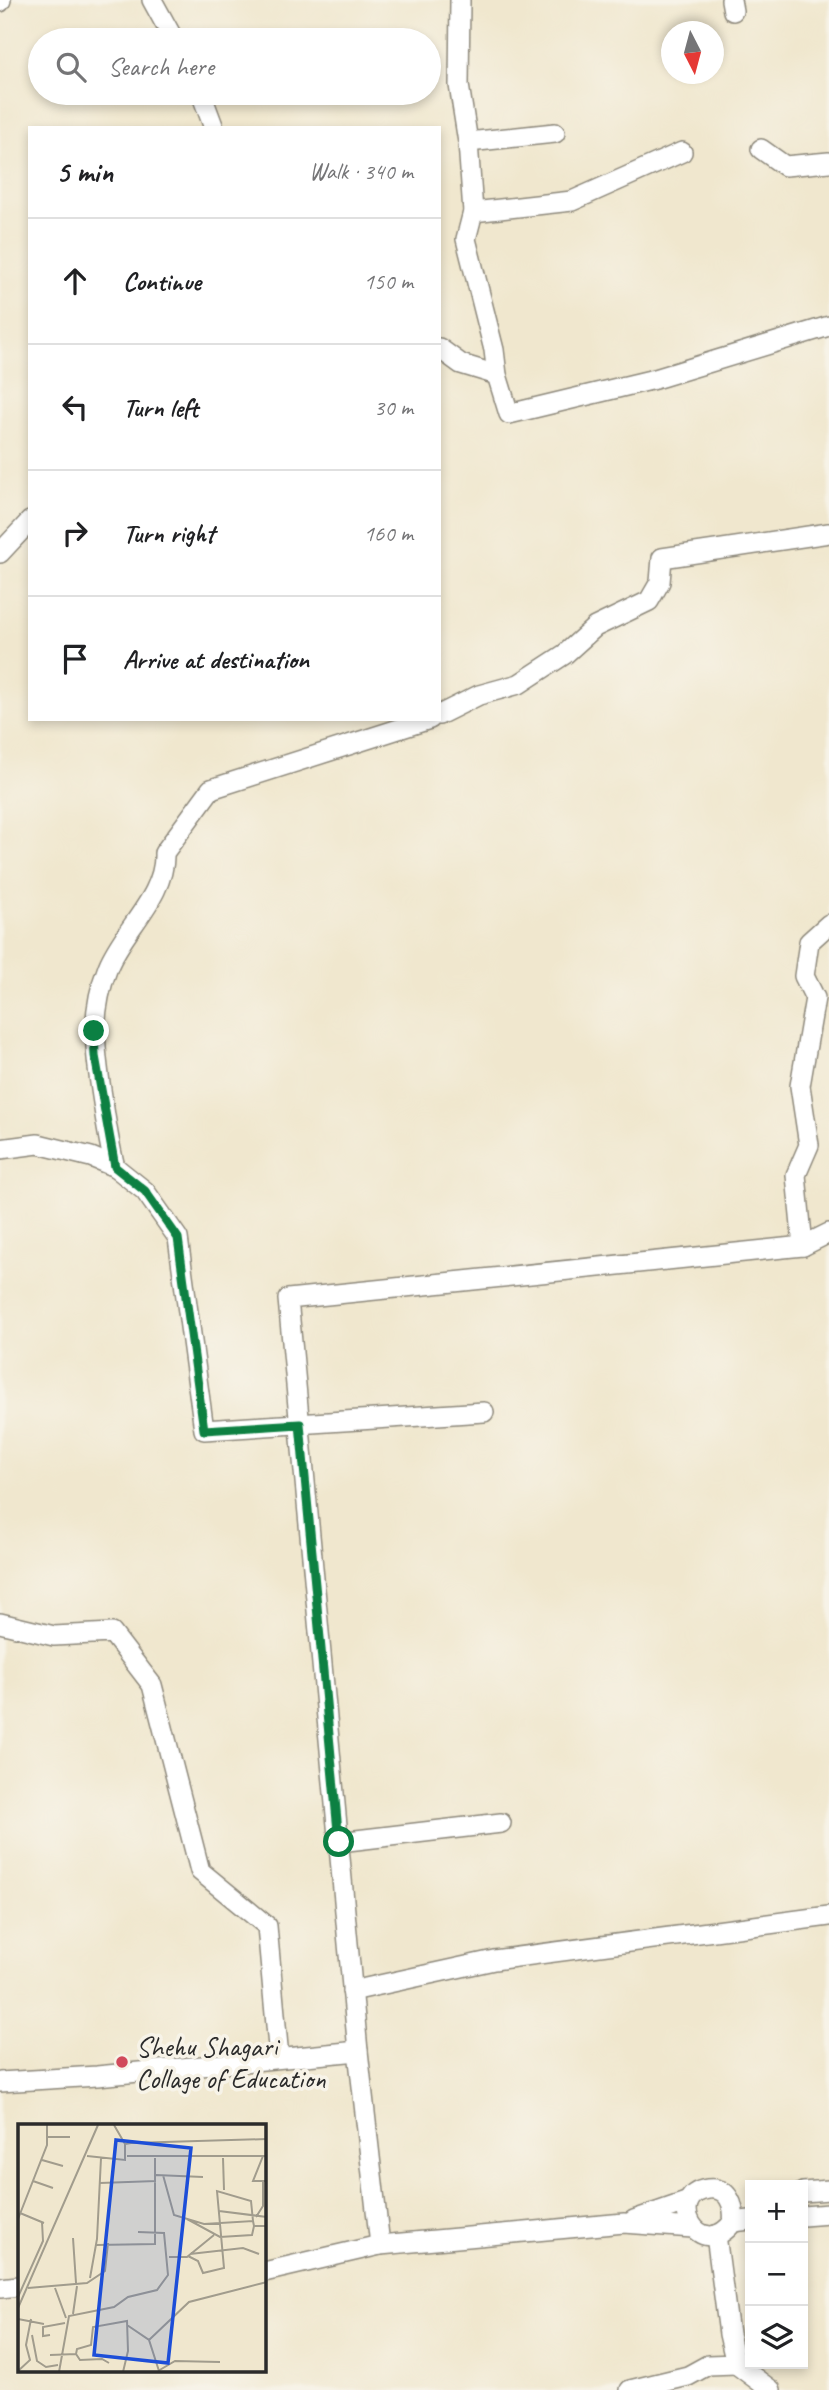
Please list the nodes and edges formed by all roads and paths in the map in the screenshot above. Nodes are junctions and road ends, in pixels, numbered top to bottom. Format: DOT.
graph roads {
  1 [pos="152,0"];
  2 [pos="460,0"];
  3 [pos="167,28"];
  4 [pos="205,105"];
  5 [pos="213,126"];
  6 [pos="555,133"];
  7 [pos="468,142"];
  8 [pos="761,149"];
  9 [pos="682,152"];
  10 [pos="829,162"];
  11 [pos="473,212"];
  12 [pos="829,326"];
  13 [pos="441,349"];
  14 [pos="496,375"];
  15 [pos="28,523"];
  16 [pos="829,533"];
  17 [pos="0,553"];
  18 [pos="441,714"];
  19 [pos="424,721"];
  20 [pos="829,924"];
  21 [pos="0,1149"];
  22 [pos="115,1167"];
  23 [pos="829,1233"];
  24 [pos="803,1246"];
  25 [pos="484,1412"];
  26 [pos="300,1424"];
  27 [pos="0,1623"];
  28 [pos="502,1823"];
  29 [pos="339,1842"];
  30 [pos="829,1916"];
  31 [pos="352,1991"];
  32 [pos="358,2051"];
  33 [pos="279,2058"];
  34 [pos="0,2082"];
  35 [pos="829,2190"];
  36 [pos="808,2192"];
  37 [pos="741,2198"];
  38 [pos="689,2201"];
  39 [pos="829,2214"];
  40 [pos="808,2216"];
  41 [pos="741,2221"];
  42 [pos="624,2223"];
  43 [pos="693,2228"];
  44 [pos="716,2235"];
  45 [pos="380,2245"];
  46 [pos="266,2272"];
  47 [pos="18,2286"];
  48 [pos="0,2288"];
  49 [pos="736,2364"];
  50 [pos="630,2390"];
  51 [pos="771,2390"];
  1 -- 3 [label="street"];
  2 -- 7 [label="street"];
  4 -- 5 [label="street"];
  6 -- 7 [label="street"];
  7 -- 11 [label="street"];
  8 -- 10 [label="street"];
  9 -- 11 [label="street"];
  11 -- 14 [label="street"];
  12 -- 14 [label="street"];
  13 -- 14 [label="street"];
  15 -- 17 [label="street"];
  16 -- 18 [label="street"];
  19 -- 22 [label="street"];
  20 -- 24 [label="street"];
  21 -- 22 [label="street"];
  22 -- 26 [label="street"];
  23 -- 24 [label="street"];
  24 -- 26 [label="street"];
  25 -- 26 [label="street"];
  26 -- 29 [label="street"];
  27 -- 33 [label="street"];
  28 -- 29 [label="street"];
  29 -- 31 [label="street"];
  30 -- 31 [label="street"];
  31 -- 32 [label="street"];
  32 -- 33 [label="street"];
  32 -- 45 [label="street"];
  33 -- 34 [label="street"];
  35 -- 36 [label="street"];
  37 -- 38 [label="street"];
  37 -- 41 [label="street"];
  38 -- 42 [label="street"];
  38 -- 43 [label="street"];
  39 -- 40 [label="street"];
  41 -- 44 [label="street"];
  42 -- 43 [label="street"];
  42 -- 45 [label="street"];
  43 -- 44 [label="street"];
  44 -- 49 [label="street"];
  45 -- 46 [label="street"];
  47 -- 48 [label="street"];
  49 -- 50 [label="street"];
  49 -- 51 [label="street"];
}
